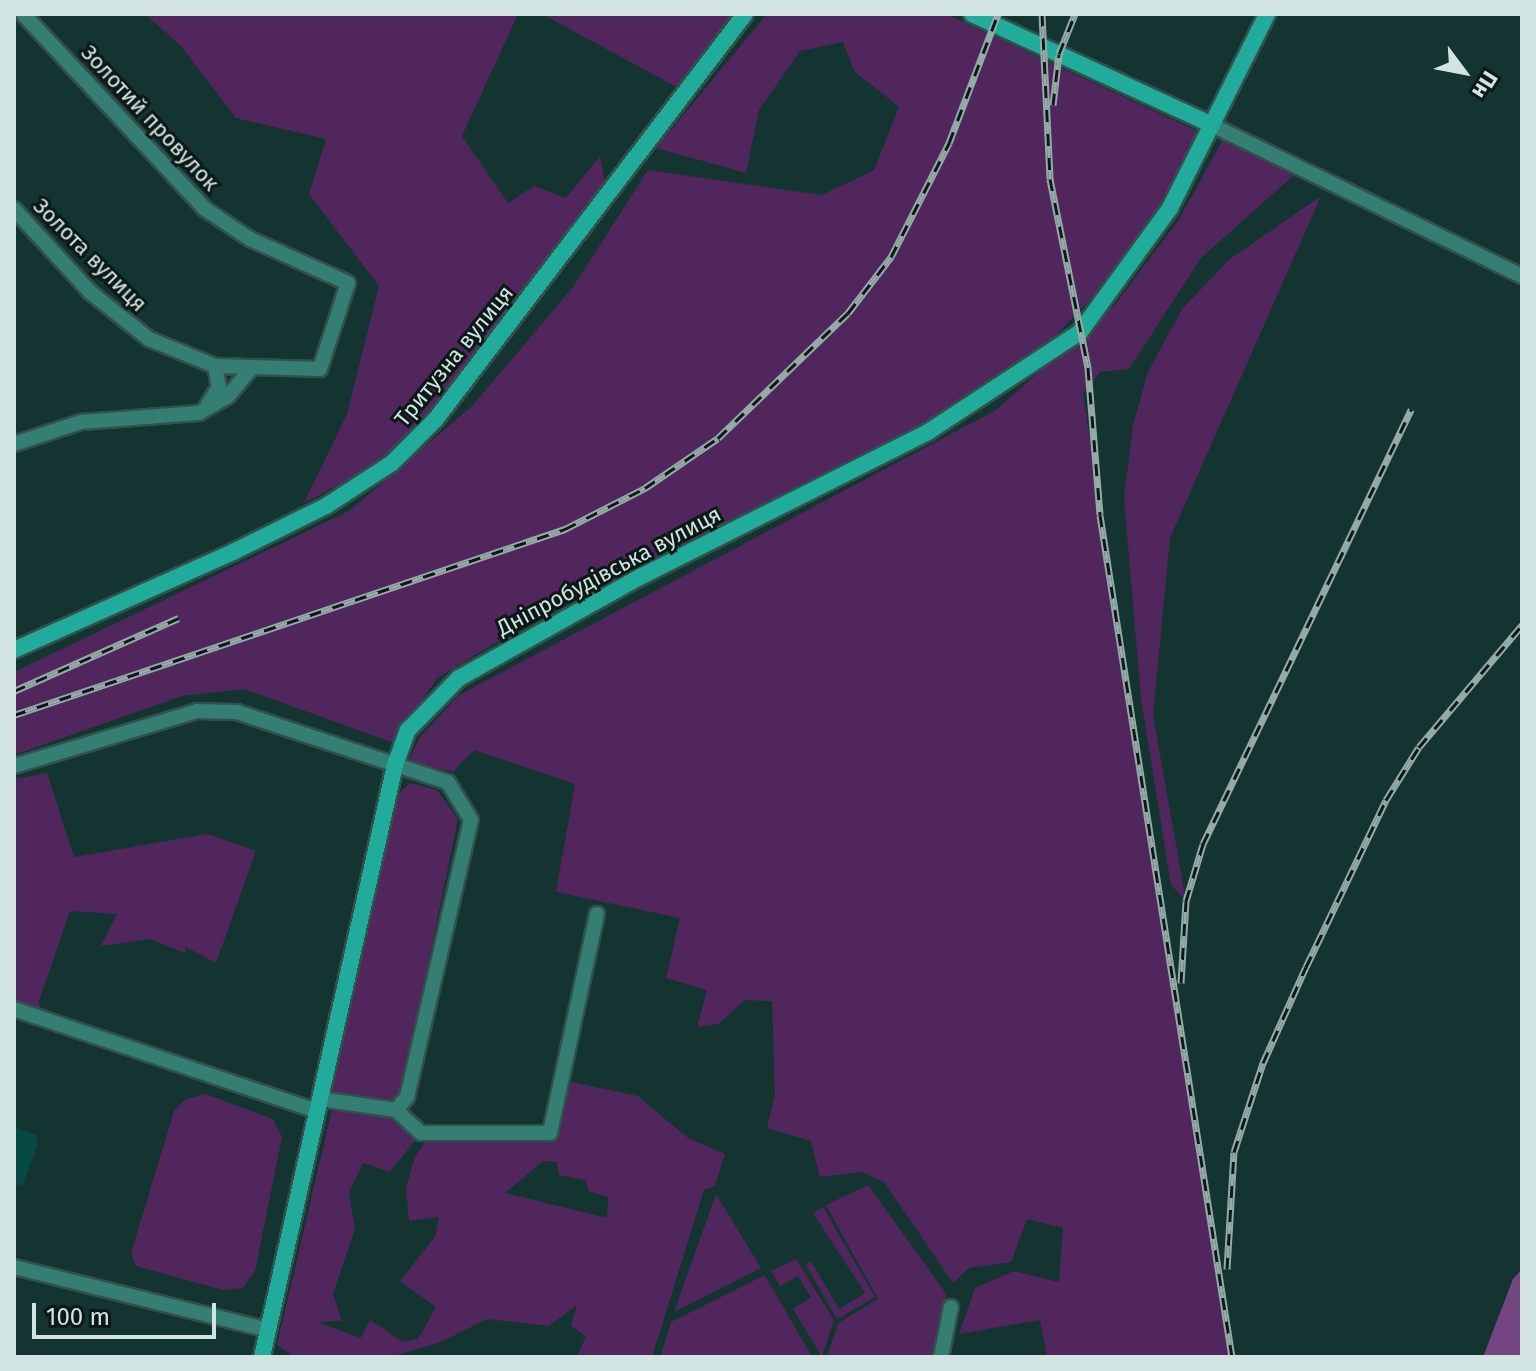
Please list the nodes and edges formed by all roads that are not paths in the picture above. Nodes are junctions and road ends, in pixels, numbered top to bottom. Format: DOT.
graph roads {
  1 [pos="23,14"];
  2 [pos="745,14"];
  3 [pos="972,14"];
  4 [pos="1267,14"];
  5 [pos="1212,125"];
  6 [pos="14,209"];
  7 [pos="1522,276"];
  8 [pos="215,366"];
  9 [pos="252,367"];
  10 [pos="320,369"];
  11 [pos="199,413"];
  12 [pos="14,444"];
  13 [pos="14,650"];
  14 [pos="395,765"];
  15 [pos="14,766"];
  16 [pos="597,914"];
  17 [pos="14,1009"];
  18 [pos="319,1105"];
  19 [pos="396,1110"];
  20 [pos="14,1267"];
  21 [pos="951,1307"];
  22 [pos="268,1330"];
  23 [pos="263,1357"];
  24 [pos="941,1357"];
  1 -- 10 [label="street, Золотий провулок"];
  2 -- 13 [label="street, Тритузна вулиця"];
  3 -- 5 [label="street"];
  4 -- 5 [label="street, Дніпробудівська вулиця"];
  5 -- 7 [label="street"];
  5 -- 14 [label="street, Дніпробудівська вулиця"];
  6 -- 8 [label="street, Золота вулиця"];
  8 -- 9 [label="street, Золота вулиця"];
  8 -- 11 [label="street"];
  9 -- 10 [label="street, Золота вулиця"];
  9 -- 11 [label="street"];
  11 -- 12 [label="street"];
  14 -- 15 [label="street"];
  14 -- 18 [label="street, Дніпробудівська вулиця"];
  14 -- 19 [label="street"];
  16 -- 19 [label="street"];
  17 -- 18 [label="street"];
  18 -- 19 [label="street"];
  18 -- 22 [label="street, Дніпробудівська вулиця"];
  20 -- 22 [label="street"];
  21 -- 24 [label="street"];
  22 -- 23 [label="street, Дніпробудівська вулиця"];
}
